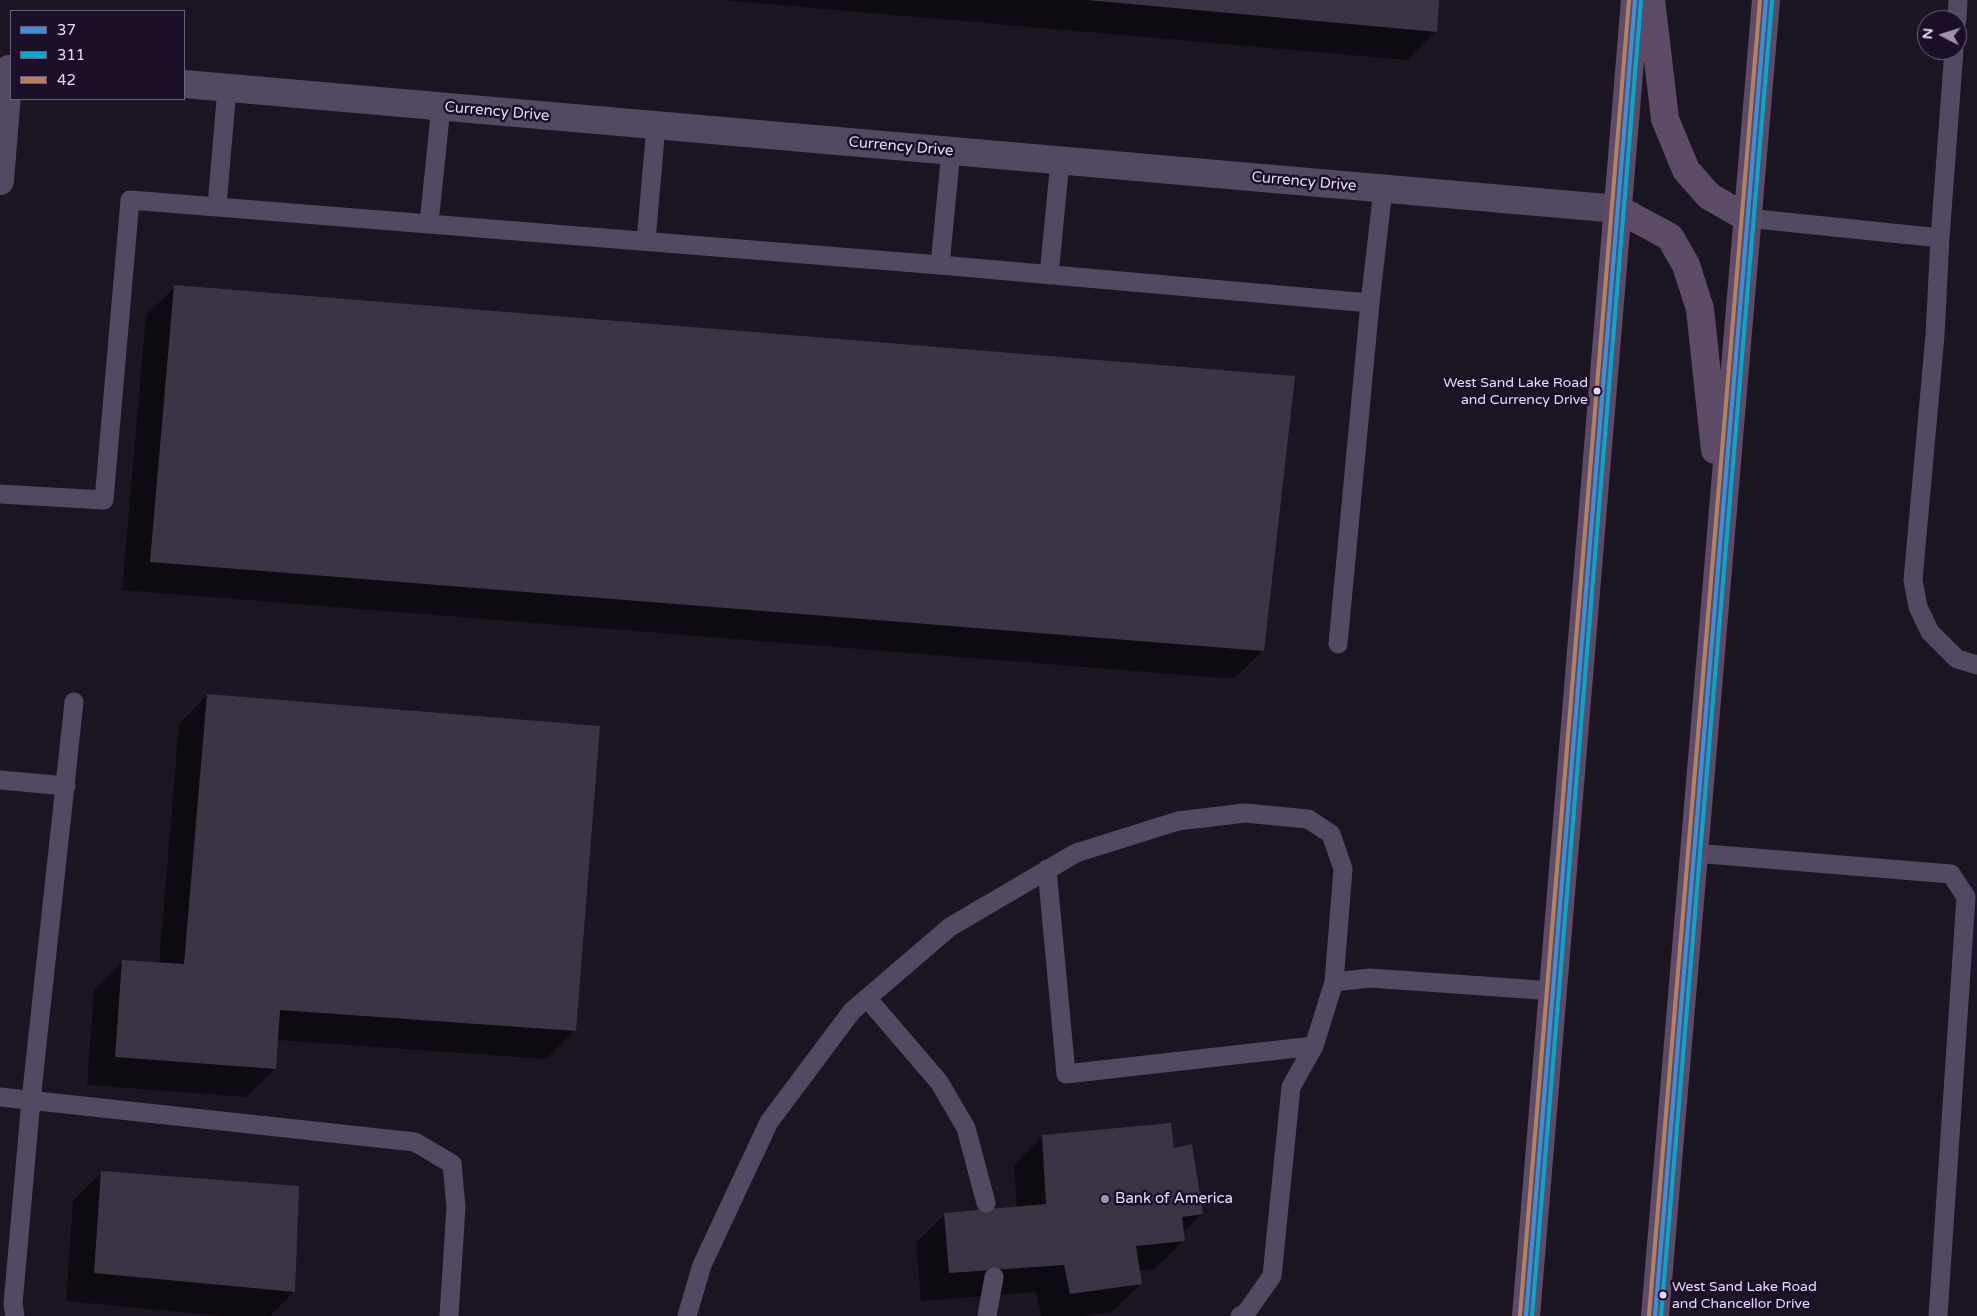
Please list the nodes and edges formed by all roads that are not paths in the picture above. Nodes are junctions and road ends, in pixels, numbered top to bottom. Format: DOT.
graph roads {
  1 [pos="1635,0"];
  2 [pos="1651,0"];
  3 [pos="1766,0"];
  4 [pos="1953,60"];
  5 [pos="7,69"];
  6 [pos="185,84"];
  7 [pos="227,88"];
  8 [pos="441,107"];
  9 [pos="656,126"];
  10 [pos="951,151"];
  11 [pos="1060,161"];
  12 [pos="0,181"];
  13 [pos="1383,189"];
  14 [pos="217,206"];
  15 [pos="1618,209"];
  16 [pos="1748,218"];
  17 [pos="429,223"];
  18 [pos="1940,238"];
  19 [pos="646,241"];
  20 [pos="940,265"];
  21 [pos="1049,275"];
  22 [pos="1370,303"];
  23 [pos="0,494"];
  24 [pos="1722,513"];
  25 [pos="1338,644"];
  26 [pos="1977,664"];
  27 [pos="74,702"];
  28 [pos="0,780"];
  29 [pos="66,786"];
  30 [pos="1694,853"];
  31 [pos="1047,869"];
  32 [pos="1334,982"];
  33 [pos="1554,990"];
  34 [pos="867,998"];
  35 [pos="1314,1046"];
  36 [pos="0,1097"];
  37 [pos="31,1100"];
  38 [pos="986,1203"];
  39 [pos="994,1277"];
  40 [pos="15,1316"];
  41 [pos="449,1316"];
  42 [pos="687,1316"];
  43 [pos="988,1316"];
  44 [pos="1240,1316"];
  45 [pos="1526,1316"];
  46 [pos="1655,1316"];
  47 [pos="1938,1316"];
  1 -- 15 [label="main road"];
  2 -- 16 [label="main road"];
  3 -- 16 [label="main road"];
  4 -- 18 [label="lane"];
  5 -- 12 [label="street"];
  6 -- 7 [label="street, Currency Drive"];
  7 -- 8 [label="street, Currency Drive"];
  7 -- 14 [label="lane"];
  8 -- 9 [label="street, Currency Drive"];
  8 -- 17 [label="lane"];
  9 -- 10 [label="street, Currency Drive"];
  9 -- 19 [label="lane"];
  10 -- 11 [label="street, Currency Drive"];
  10 -- 20 [label="lane"];
  11 -- 13 [label="street, Currency Drive"];
  11 -- 21 [label="lane"];
  13 -- 15 [label="street, Currency Drive"];
  13 -- 22 [label="lane"];
  14 -- 17 [label="lane"];
  14 -- 23 [label="lane"];
  15 -- 24 [label="main road"];
  15 -- 33 [label="main road"];
  16 -- 18 [label="lane"];
  16 -- 24 [label="main road"];
  17 -- 19 [label="lane"];
  18 -- 26 [label="lane"];
  19 -- 20 [label="lane"];
  20 -- 21 [label="lane"];
  21 -- 22 [label="lane"];
  22 -- 25 [label="lane"];
  24 -- 30 [label="main road"];
  27 -- 29 [label="lane"];
  28 -- 29 [label="lane"];
  29 -- 37 [label="lane"];
  30 -- 46 [label="main road"];
  30 -- 47 [label="lane"];
  31 -- 32 [label="lane"];
  31 -- 34 [label="lane"];
  31 -- 35 [label="lane"];
  32 -- 33 [label="lane"];
  32 -- 35 [label="lane"];
  33 -- 45 [label="main road"];
  34 -- 38 [label="lane"];
  34 -- 42 [label="lane"];
  35 -- 44 [label="lane"];
  36 -- 37 [label="lane"];
  37 -- 40 [label="lane"];
  37 -- 41 [label="lane"];
  39 -- 43 [label="lane"];
}
